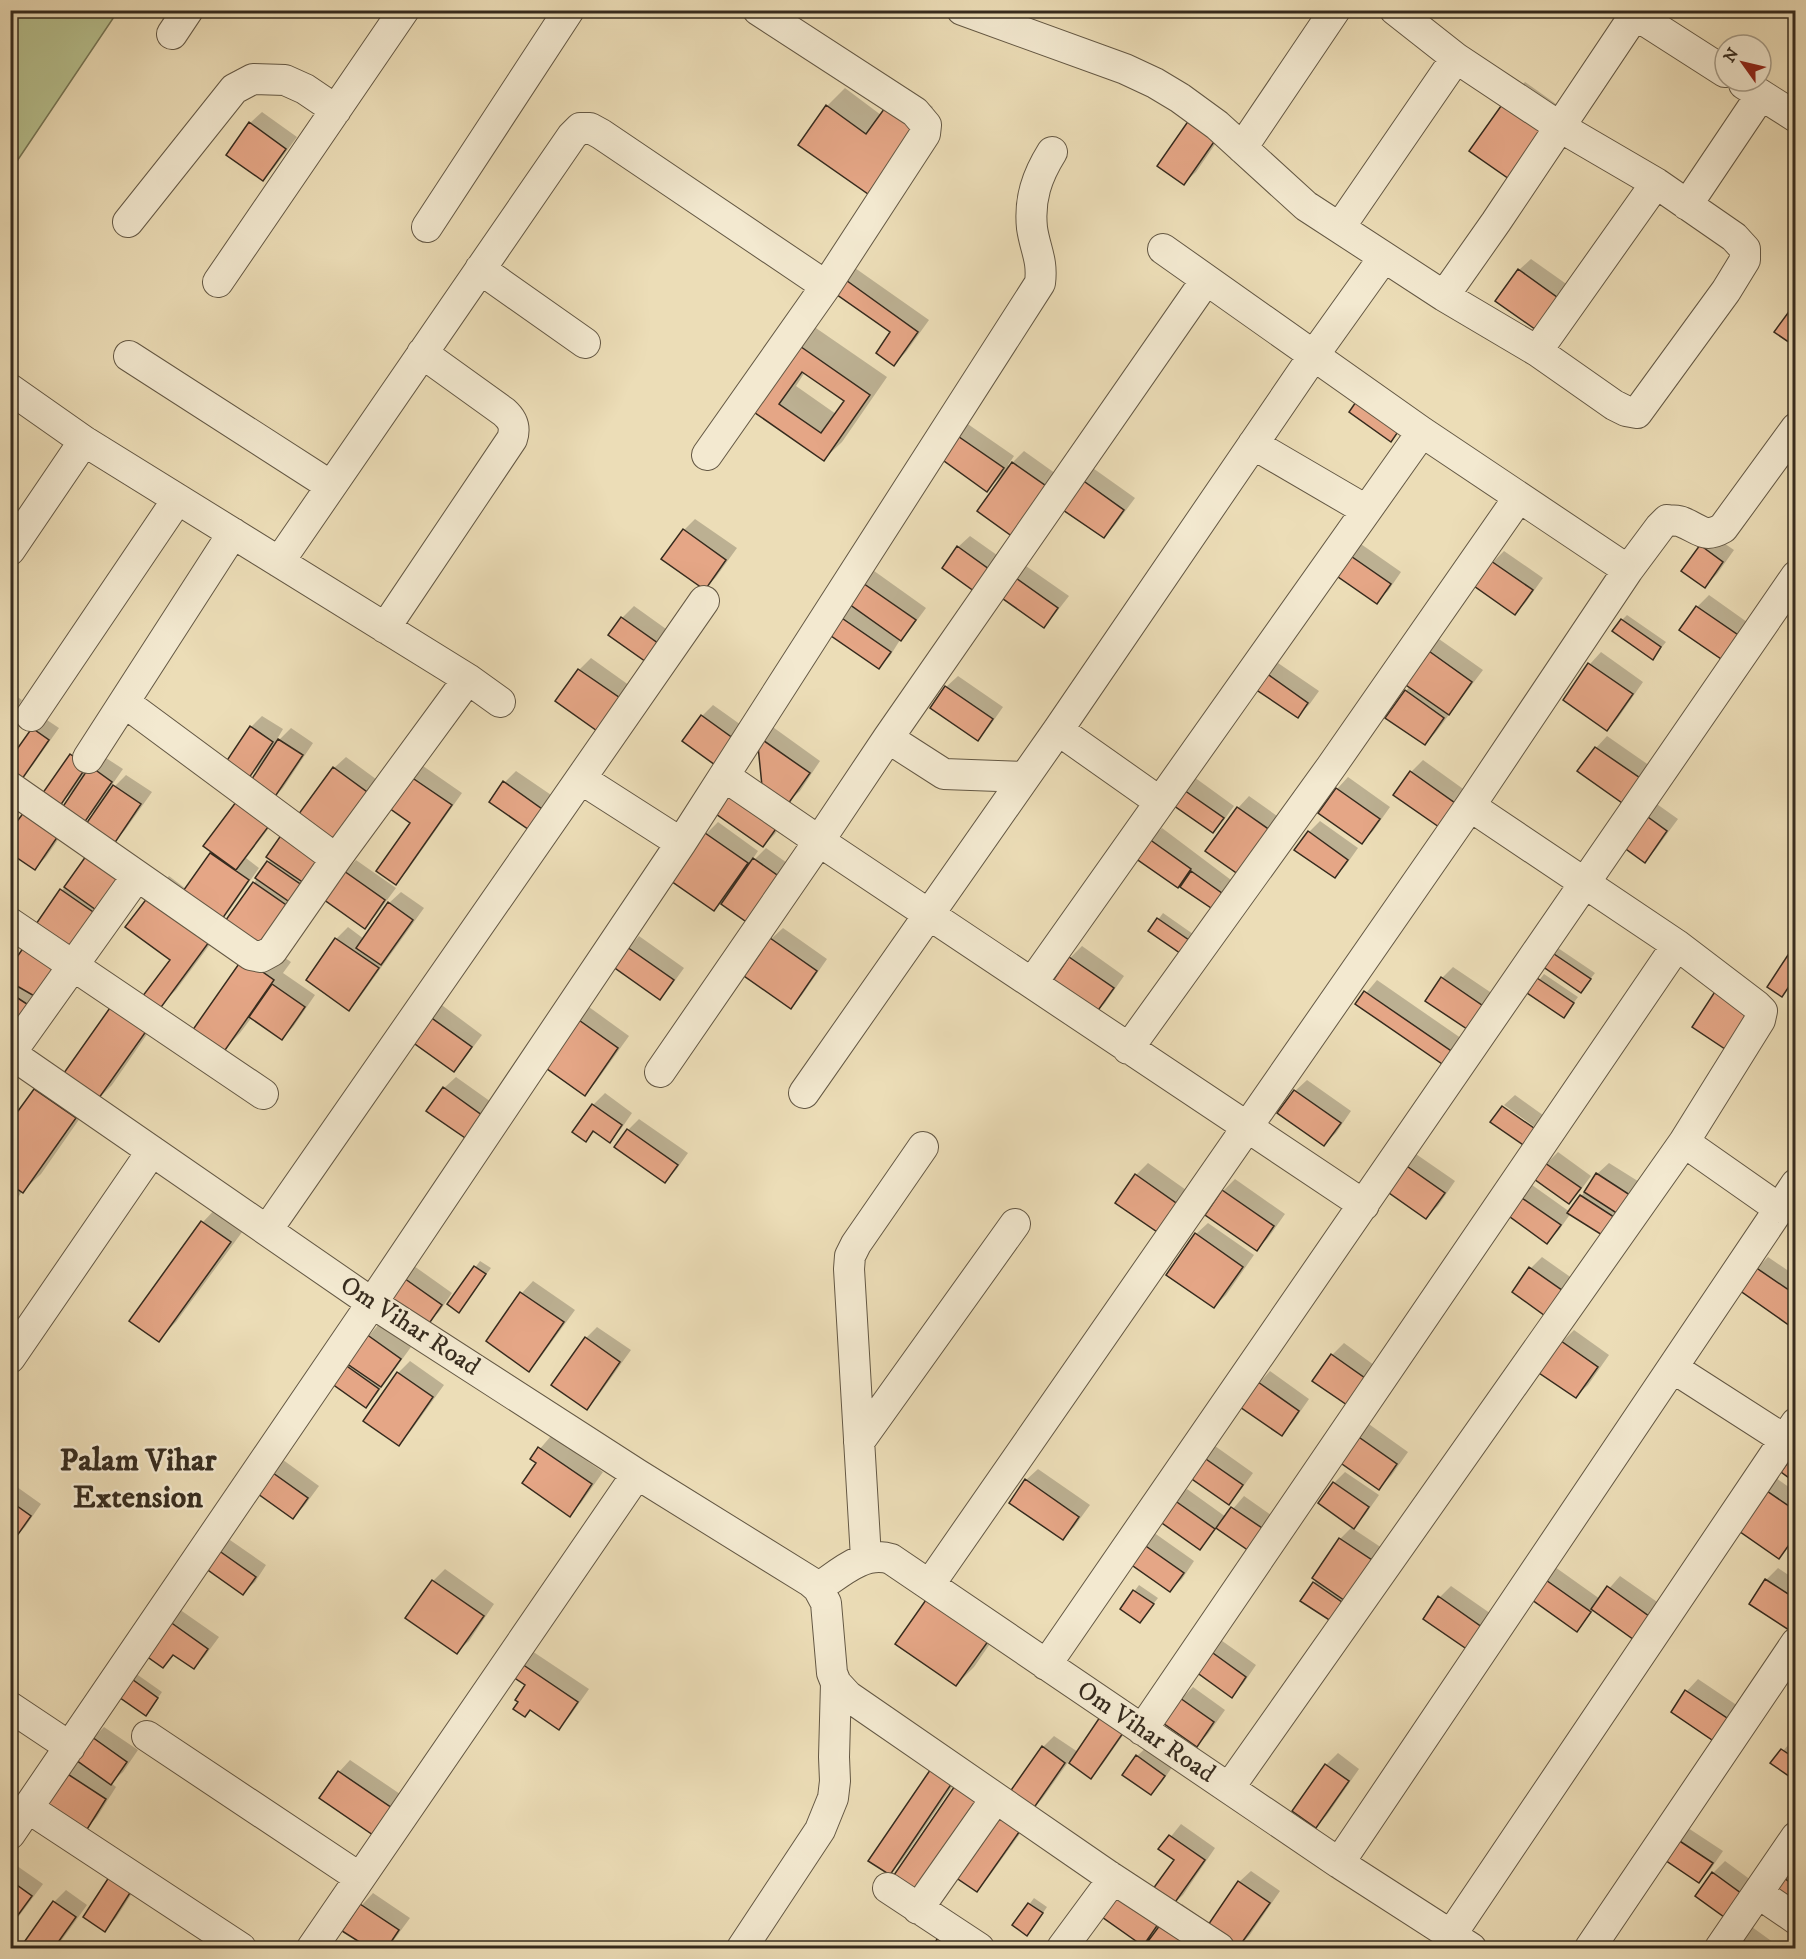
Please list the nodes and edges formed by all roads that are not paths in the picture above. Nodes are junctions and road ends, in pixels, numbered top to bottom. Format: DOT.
graph roads {
  1 [pos="404,10"];
  2 [pos="569,10"];
  3 [pos="758,10"];
  4 [pos="962,10"];
  5 [pos="1335,10"];
  6 [pos="1395,10"];
  7 [pos="1637,13"];
  8 [pos="1456,58"];
  9 [pos="1713,64"];
  10 [pos="1747,93"];
  11 [pos="1758,93"];
  12 [pos="336,110"];
  13 [pos="1796,117"];
  14 [pos="1560,127"];
  15 [pos="1242,148"];
  16 [pos="1052,152"];
  17 [pos="1656,183"];
  18 [pos="1687,205"];
  19 [pos="128,222"];
  20 [pos="428,227"];
  21 [pos="1340,227"];
  22 [pos="1163,249"];
  23 [pos="1384,257"];
  24 [pos="480,269"];
  25 [pos="1206,280"];
  26 [pos="218,282"];
  27 [pos="826,286"];
  28 [pos="1444,296"];
  29 [pos="585,343"];
  30 [pos="1537,351"];
  31 [pos="422,353"];
  32 [pos="1314,355"];
  33 [pos="129,356"];
  34 [pos="10,389"];
  35 [pos="1796,428"];
  36 [pos="1422,432"];
  37 [pos="84,441"];
  38 [pos="1253,444"];
  39 [pos="707,455"];
  40 [pos="331,486"];
  41 [pos="1519,497"];
  42 [pos="177,501"];
  43 [pos="1366,510"];
  44 [pos="233,533"];
  45 [pos="10,550"];
  46 [pos="279,562"];
  47 [pos="1628,570"];
  48 [pos="1796,576"];
  49 [pos="704,601"];
  50 [pos="386,628"];
  51 [pos="468,679"];
  52 [pos="124,702"];
  53 [pos="500,702"];
  54 [pos="31,716"];
  55 [pos="1058,730"];
  56 [pos="888,738"];
  57 [pos="88,758"];
  58 [pos="724,776"];
  59 [pos="1025,777"];
  60 [pos="581,779"];
  61 [pos="10,787"];
  62 [pos="1160,802"];
  63 [pos="1470,806"];
  64 [pos="819,842"];
  65 [pos="681,843"];
  66 [pos="336,859"];
  67 [pos="137,876"];
  68 [pos="1584,882"];
  69 [pos="928,914"];
  70 [pos="10,923"];
  71 [pos="1677,945"];
  72 [pos="74,965"];
  73 [pos="1032,983"];
  74 [pos="1128,1049"];
  75 [pos="11,1053"];
  76 [pos="660,1072"];
  77 [pos="804,1093"];
  78 [pos="263,1094"];
  79 [pos="1247,1127"];
  80 [pos="1684,1142"];
  81 [pos="923,1147"];
  82 [pos="152,1151"];
  83 [pos="1796,1184"];
  84 [pos="1364,1205"];
  85 [pos="1778,1208"];
  86 [pos="1015,1224"];
  87 [pos="267,1230"];
  88 [pos="372,1303"];
  89 [pos="10,1358"];
  90 [pos="1673,1368"];
  91 [pos="1792,1437"];
  92 [pos="859,1442"];
  93 [pos="637,1474"];
  94 [pos="866,1558"];
  95 [pos="930,1584"];
  96 [pos="818,1588"];
  97 [pos="1796,1643"];
  98 [pos="1046,1665"];
  99 [pos="836,1683"];
  100 [pos="10,1707"];
  101 [pos="1142,1730"];
  102 [pos="147,1736"];
  103 [pos="70,1747"];
  104 [pos="1229,1788"];
  105 [pos="996,1798"];
  106 [pos="28,1808"];
  107 [pos="10,1834"];
  108 [pos="1796,1837"];
  109 [pos="1339,1863"];
  110 [pos="1109,1876"];
  111 [pos="360,1878"];
  112 [pos="888,1888"];
  113 [pos="1758,1893"];
  114 [pos="918,1909"];
  115 [pos="1796,1919"];
  116 [pos="1461,1942"];
  117 [pos="241,1948"];
  118 [pos="312,1948"];
  119 [pos="742,1948"];
  120 [pos="979,1948"];
  121 [pos="1062,1948"];
  122 [pos="1219,1948"];
  123 [pos="1590,1948"];
  124 [pos="1720,1948"];
  1 -- 12 [label="street"];
  2 -- 20 [label="street"];
  3 -- 27 [label="street"];
  4 -- 15 [label="street"];
  5 -- 15 [label="street"];
  6 -- 8 [label="street"];
  7 -- 9 [label="street"];
  7 -- 14 [label="street"];
  8 -- 14 [label="street"];
  8 -- 21 [label="street"];
  10 -- 18 [label="street"];
  11 -- 13 [label="street"];
  12 -- 19 [label="street"];
  12 -- 26 [label="street"];
  14 -- 17 [label="street"];
  14 -- 28 [label="street"];
  15 -- 21 [label="street"];
  16 -- 58 [label="street"];
  17 -- 18 [label="street"];
  17 -- 30 [label="street"];
  18 -- 30 [label="street"];
  21 -- 23 [label="street"];
  22 -- 25 [label="street"];
  23 -- 28 [label="street"];
  23 -- 32 [label="street"];
  24 -- 27 [label="street"];
  24 -- 29 [label="street"];
  24 -- 31 [label="street"];
  25 -- 32 [label="street"];
  25 -- 56 [label="street"];
  27 -- 39 [label="street"];
  28 -- 30 [label="street"];
  31 -- 40 [label="street"];
  31 -- 50 [label="street"];
  32 -- 36 [label="street"];
  32 -- 38 [label="street"];
  33 -- 40 [label="street"];
  34 -- 37 [label="street"];
  35 -- 47 [label="street"];
  36 -- 41 [label="street"];
  36 -- 43 [label="street"];
  37 -- 42 [label="street"];
  37 -- 45 [label="street"];
  38 -- 43 [label="street"];
  38 -- 55 [label="street"];
  40 -- 46 [label="street"];
  41 -- 47 [label="street"];
  41 -- 74 [label="street"];
  42 -- 44 [label="street"];
  42 -- 54 [label="street"];
  43 -- 62 [label="street"];
  44 -- 46 [label="street"];
  44 -- 52 [label="street"];
  46 -- 50 [label="street"];
  47 -- 63 [label="street"];
  48 -- 68 [label="street"];
  49 -- 60 [label="street"];
  50 -- 51 [label="street"];
  51 -- 53 [label="street"];
  51 -- 66 [label="street"];
  52 -- 57 [label="street"];
  52 -- 66 [label="street"];
  55 -- 59 [label="street"];
  55 -- 62 [label="street"];
  56 -- 59 [label="street"];
  56 -- 64 [label="street"];
  58 -- 64 [label="street"];
  58 -- 65 [label="street"];
  59 -- 69 [label="street"];
  60 -- 65 [label="street"];
  60 -- 87 [label="street"];
  61 -- 67 [label="street"];
  62 -- 73 [label="street"];
  63 -- 68 [label="street"];
  63 -- 79 [label="street"];
  64 -- 69 [label="street"];
  64 -- 76 [label="street"];
  65 -- 88 [label="street"];
  66 -- 67 [label="street"];
  67 -- 72 [label="street"];
  68 -- 71 [label="street"];
  68 -- 84 [label="street"];
  69 -- 73 [label="street"];
  69 -- 77 [label="street"];
  70 -- 72 [label="street"];
  71 -- 80 [label="street"];
  71 -- 101 [label="street"];
  72 -- 75 [label="street"];
  72 -- 78 [label="street"];
  73 -- 74 [label="street"];
  74 -- 79 [label="street"];
  75 -- 82 [label="street, Om Vihar Road"];
  79 -- 84 [label="street"];
  79 -- 95 [label="street"];
  80 -- 85 [label="street"];
  80 -- 104 [label="street"];
  81 -- 92 [label="street"];
  82 -- 87 [label="street, Om Vihar Road"];
  82 -- 89 [label="street"];
  83 -- 85 [label="street"];
  84 -- 98 [label="street"];
  85 -- 90 [label="street"];
  86 -- 92 [label="street"];
  87 -- 88 [label="street, Om Vihar Road"];
  88 -- 93 [label="street, Om Vihar Road"];
  88 -- 103 [label="street"];
  90 -- 91 [label="street"];
  90 -- 109 [label="street"];
  91 -- 116 [label="street"];
  92 -- 94 [label="street"];
  93 -- 96 [label="street, Om Vihar Road"];
  93 -- 111 [label="street"];
  94 -- 95 [label="street, Om Vihar Road"];
  94 -- 96 [label="street"];
  95 -- 98 [label="street, Om Vihar Road"];
  96 -- 99 [label="street"];
  97 -- 123 [label="street"];
  98 -- 101 [label="street, Om Vihar Road"];
  99 -- 105 [label="street"];
  99 -- 119 [label="street"];
  100 -- 103 [label="street"];
  101 -- 104 [label="street, Om Vihar Road"];
  102 -- 111 [label="street"];
  103 -- 106 [label="street"];
  104 -- 109 [label="street, Om Vihar Road"];
  105 -- 110 [label="street"];
  105 -- 114 [label="street"];
  106 -- 107 [label="street"];
  106 -- 117 [label="street"];
  108 -- 113 [label="street"];
  109 -- 116 [label="street, Om Vihar Road"];
  110 -- 121 [label="street"];
  110 -- 122 [label="street"];
  111 -- 118 [label="street"];
  112 -- 114 [label="street"];
  113 -- 115 [label="street"];
  113 -- 124 [label="street"];
  114 -- 120 [label="street"];
}
